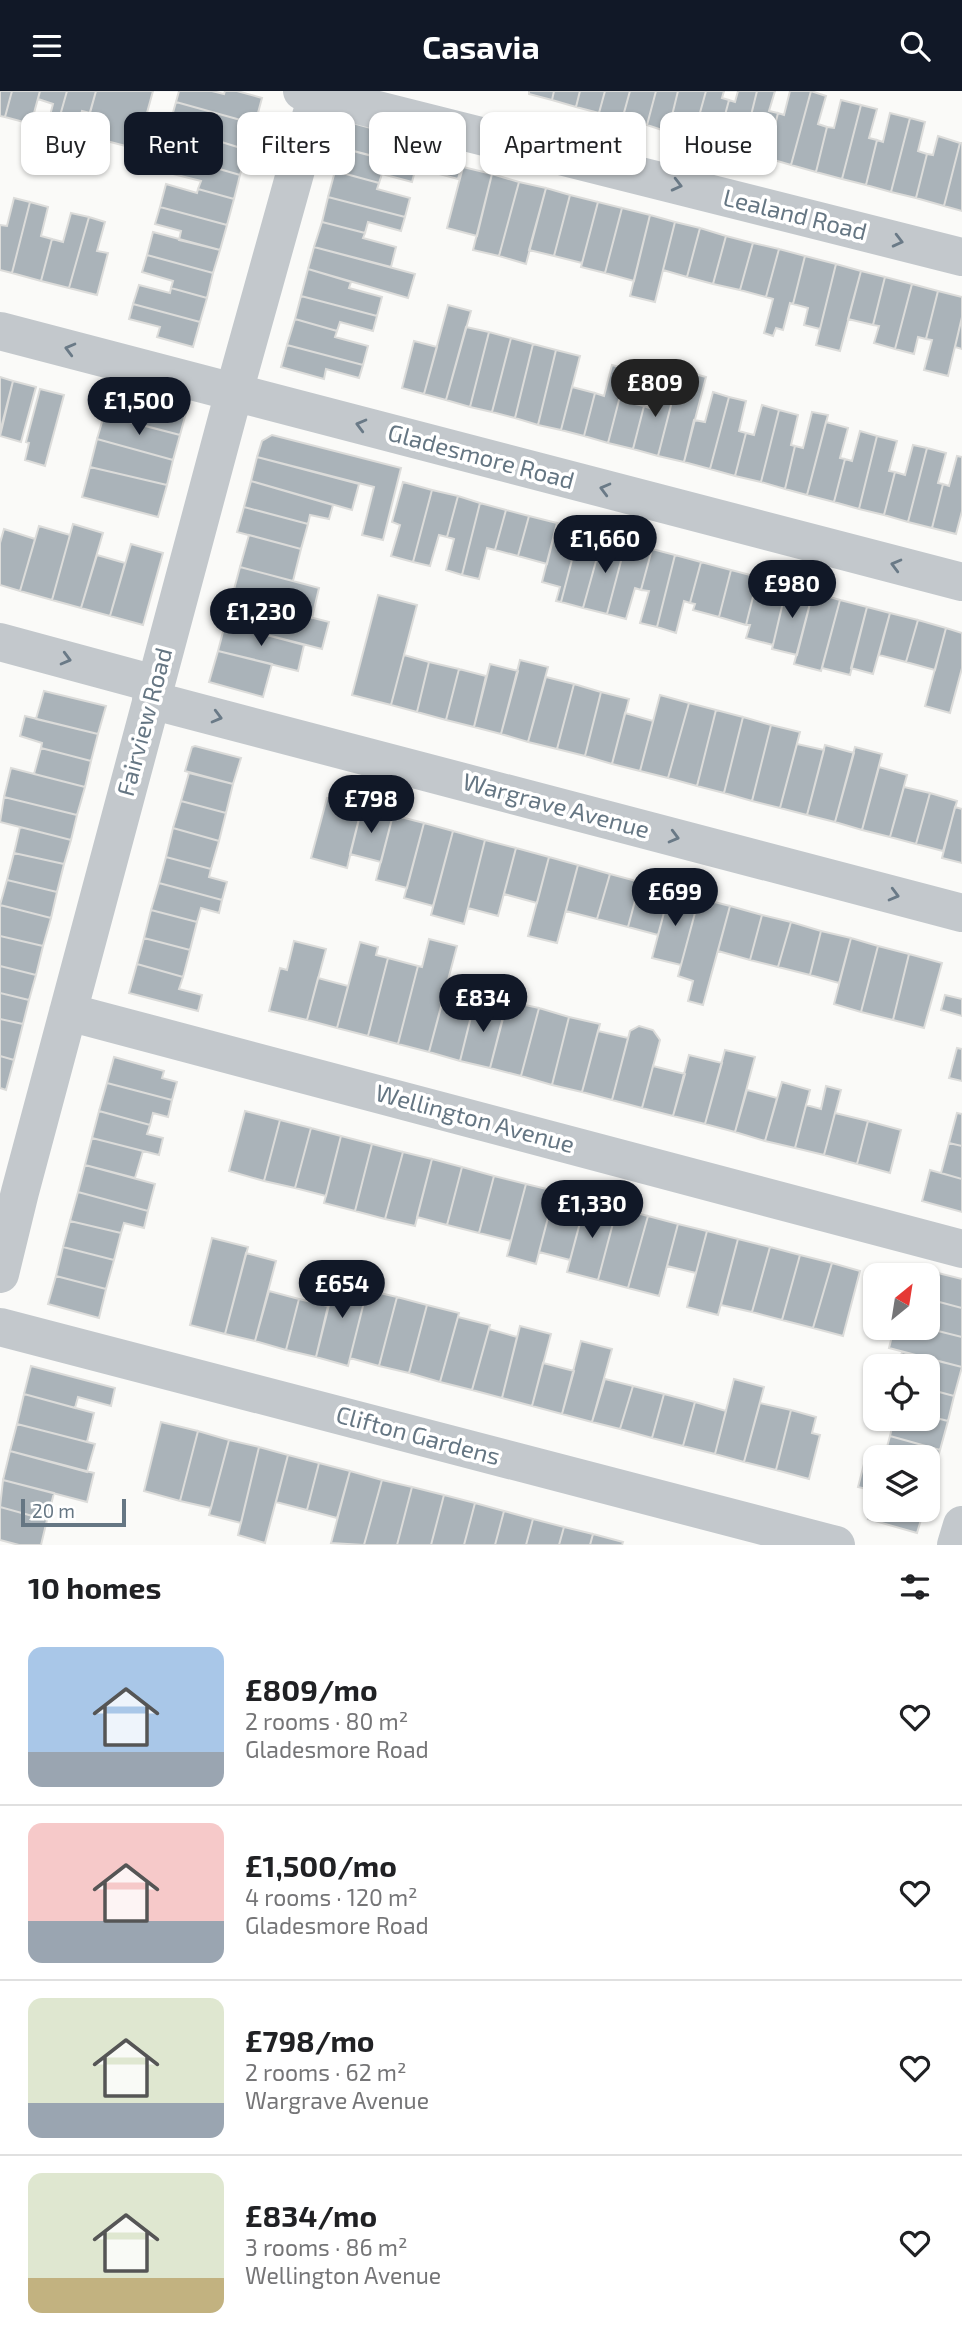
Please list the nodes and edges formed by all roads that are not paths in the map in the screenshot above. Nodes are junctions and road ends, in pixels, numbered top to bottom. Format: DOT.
graph roads {
  1 [pos="312,92"];
  2 [pos="962,257"];
  3 [pos="0,331"];
  4 [pos="234,392"];
  5 [pos="962,582"];
  6 [pos="0,642"];
  7 [pos="153,692"];
  8 [pos="962,913"];
  9 [pos="68,1012"];
  10 [pos="10,1191"];
  11 [pos="962,1249"];
  12 [pos="0,1274"];
  13 [pos="0,1327"];
  14 [pos="962,1525"];
  15 [pos="836,1545"];
  16 [pos="956,1545"];
  1 -- 2 [label="street, Lealand Road, one-way"];
  1 -- 4 [label="street, Fairview Road"];
  4 -- 3 [label="street, Gladesmore Road, one-way"];
  5 -- 4 [label="street, Gladesmore Road, one-way"];
  4 -- 7 [label="street, Fairview Road"];
  6 -- 7 [label="street, Wargrave Avenue, one-way"];
  7 -- 8 [label="street, Wargrave Avenue, one-way"];
  7 -- 9 [label="street, Fairview Road"];
  9 -- 10 [label="street, Fairview Road"];
  9 -- 11 [label="street, Wellington Avenue"];
  10 -- 12 [label="street, Fairview Road"];
  13 -- 15 [label="street, Clifton Gardens"];
  14 -- 16 [label="street"];
}
